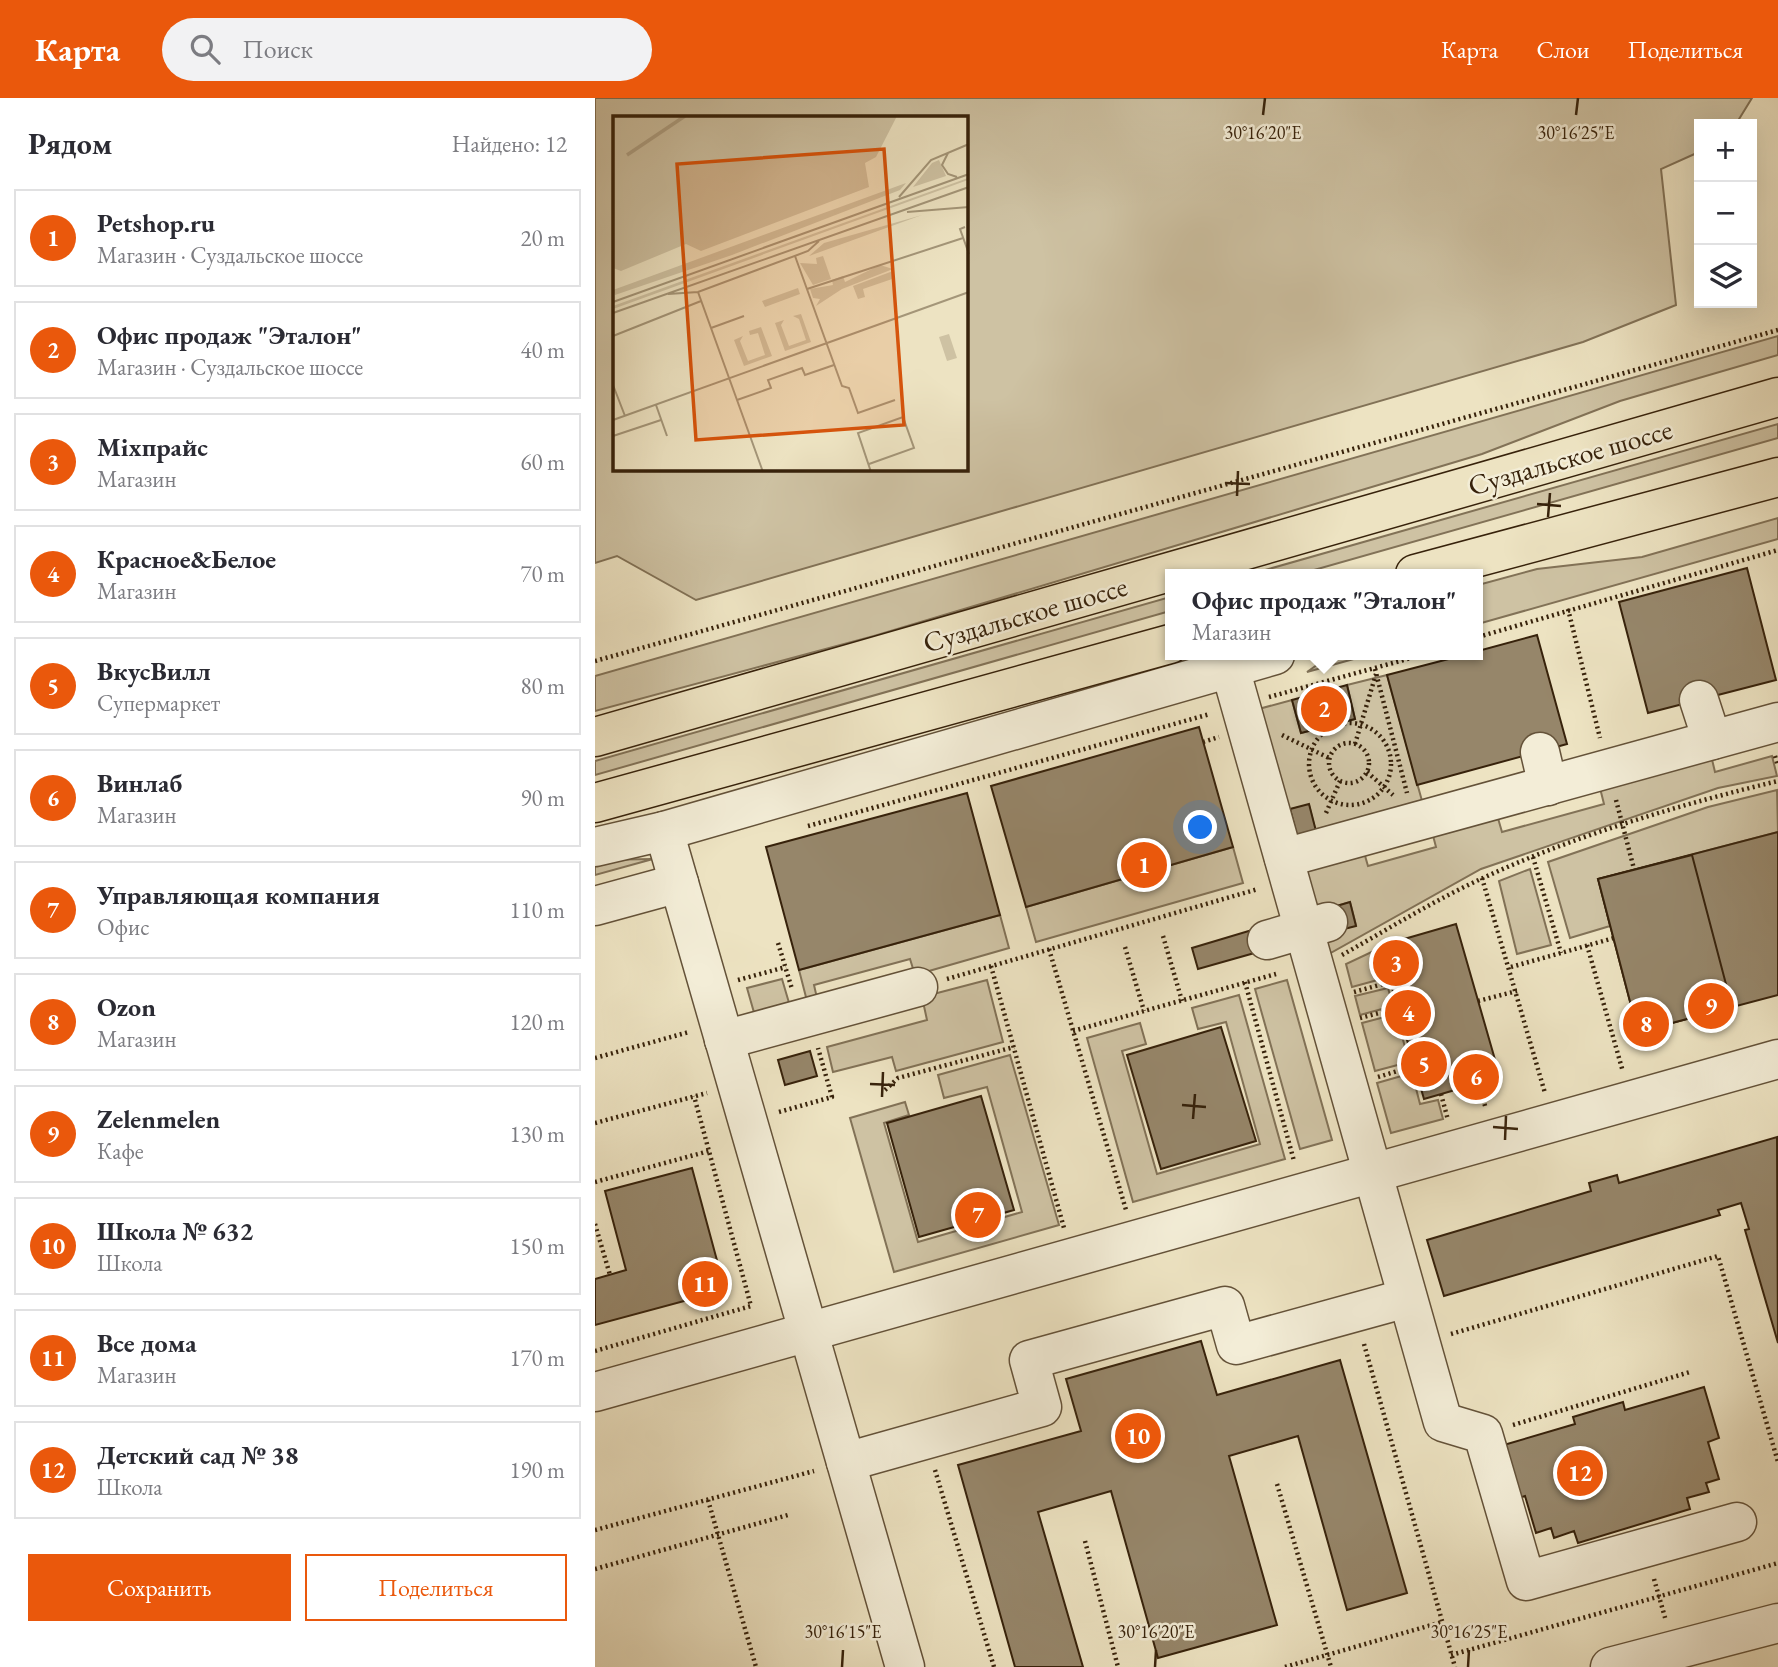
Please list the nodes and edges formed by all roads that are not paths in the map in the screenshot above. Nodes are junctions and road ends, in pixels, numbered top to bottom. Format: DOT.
graph roads {
  1 [pos="1778,397"];
  2 [pos="1778,477"];
  3 [pos="1180,569"];
  4 [pos="1434,569"];
  5 [pos="1165,573"];
  6 [pos="1165,645"];
  7 [pos="1258,660"];
  8 [pos="1230,668"];
  9 [pos="1699,700"];
  10 [pos="1778,722"];
  11 [pos="595,737"];
  12 [pos="1712,740"];
  13 [pos="595,803"];
  14 [pos="664,831"];
  15 [pos="595,847"];
  16 [pos="1287,869"];
  17 [pos="679,883"];
  18 [pos="595,906"];
  19 [pos="1316,925"];
  20 [pos="1274,956"];
  21 [pos="918,987"];
  22 [pos="708,1036"];
  23 [pos="1778,1059"];
  24 [pos="1372,1173"];
  25 [pos="1407,1298"];
  26 [pos="809,1332"];
  27 [pos="595,1392"];
  28 [pos="832,1466"];
  29 [pos="1737,1522"];
  30 [pos="1778,1623"];
  31 [pos="905,1667"];
  32 [pos="1610,1667"];
  1 -- 3 [label="main road, Суздальское шоссе"];
  2 -- 4 [label="main road"];
  5 -- 11 [label="main road, Суздальское шоссе"];
  6 -- 13 [label="main road"];
  7 -- 8 [label="street"];
  8 -- 14 [label="street"];
  8 -- 16 [label="street"];
  9 -- 12 [label="street"];
  10 -- 12 [label="street"];
  12 -- 16 [label="street"];
  14 -- 15 [label="street"];
  14 -- 17 [label="street"];
  16 -- 19 [label="street"];
  17 -- 18 [label="street"];
  17 -- 22 [label="street"];
  19 -- 20 [label="street"];
  19 -- 24 [label="street"];
  21 -- 22 [label="street"];
  22 -- 26 [label="street"];
  23 -- 24 [label="street"];
  24 -- 25 [label="street"];
  24 -- 26 [label="street"];
  25 -- 28 [label="street"];
  25 -- 29 [label="street"];
  26 -- 27 [label="street"];
  26 -- 28 [label="street"];
  28 -- 31 [label="street"];
  30 -- 32 [label="street"];
}
